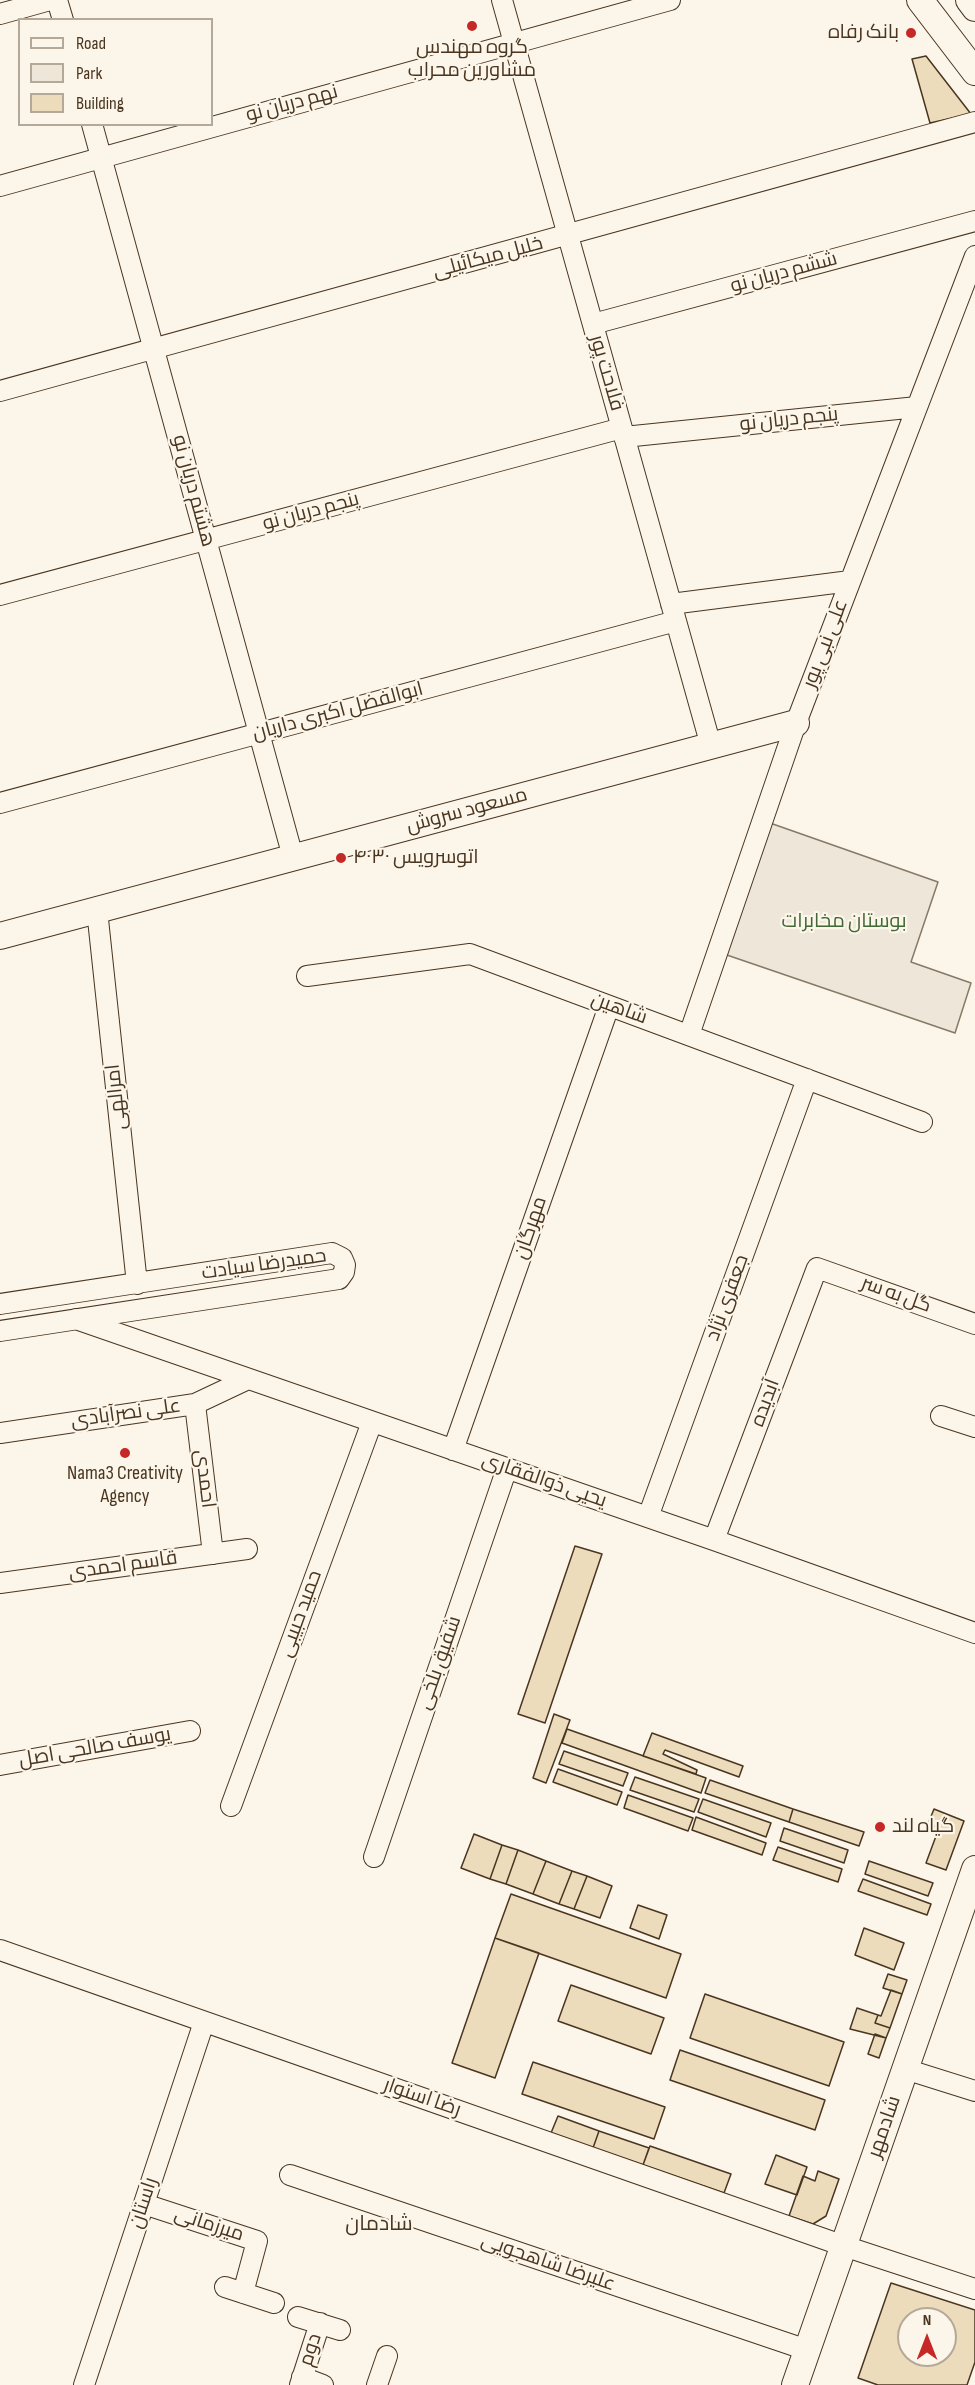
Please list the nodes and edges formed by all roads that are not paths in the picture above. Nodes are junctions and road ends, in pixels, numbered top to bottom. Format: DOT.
graph roads {
  1 [pos="50,0"];
  2 [pos="57,0"];
  3 [pos="502,0"];
  4 [pos="670,0"];
  5 [pos="920,0"];
  6 [pos="969,0"];
  7 [pos="975,8"];
  8 [pos="0,14"];
  9 [pos="62,18"];
  10 [pos="514,43"];
  11 [pos="975,72"];
  12 [pos="975,122"];
  13 [pos="92,126"];
  14 [pos="213,126"];
  15 [pos="213,126"];
  16 [pos="100,157"];
  17 [pos="0,186"];
  18 [pos="975,221"];
  19 [pos="568,236"];
  20 [pos="975,256"];
  21 [pos="593,324"];
  22 [pos="153,347"];
  23 [pos="0,391"];
  24 [pos="917,407"];
  25 [pos="623,433"];
  26 [pos="206,540"];
  27 [pos="850,581"];
  28 [pos="0,595"];
  29 [pos="673,612"];
  30 [pos="796,723"];
  31 [pos="260,733"];
  32 [pos="711,746"];
  33 [pos="0,803"];
  34 [pos="293,857"];
  35 [pos="97,910"];
  36 [pos="0,936"];
  37 [pos="308,976"];
  38 [pos="609,1006"];
  39 [pos="689,1035"];
  40 [pos="807,1079"];
  41 [pos="922,1122"];
  42 [pos="817,1268"];
  43 [pos="137,1284"];
  44 [pos="0,1304"];
  45 [pos="112,1323"];
  46 [pos="975,1324"];
  47 [pos="0,1331"];
  48 [pos="248,1379"];
  49 [pos="195,1404"];
  50 [pos="941,1416"];
  51 [pos="372,1422"];
  52 [pos="975,1427"];
  53 [pos="0,1433"];
  54 [pos="453,1450"];
  55 [pos="507,1468"];
  56 [pos="648,1517"];
  57 [pos="714,1540"];
  58 [pos="247,1549"];
  59 [pos="213,1554"];
  60 [pos="0,1584"];
  61 [pos="975,1633"];
  62 [pos="190,1731"];
  63 [pos="0,1765"];
  64 [pos="231,1806"];
  65 [pos="374,1857"];
  66 [pos="973,1879"];
  67 [pos="0,1950"];
  68 [pos="204,2022"];
  69 [pos="905,2069"];
  70 [pos="975,2091"];
  71 [pos="290,2175"];
  72 [pos="144,2204"];
  73 [pos="844,2246"];
  74 [pos="975,2289"];
  75 [pos="274,2303"];
  76 [pos="298,2317"];
  77 [pos="320,2323"];
  78 [pos="340,2330"];
  79 [pos="807,2350"];
  80 [pos="387,2356"];
  81 [pos="301,2381"];
  82 [pos="84,2385"];
  83 [pos="323,2385"];
  84 [pos="377,2385"];
  85 [pos="795,2385"];
  1 -- 8 [label="street"];
  2 -- 9 [label="street"];
  3 -- 10 [label="street, فلاحت پور"];
  4 -- 10 [label="street, نهم دریان‌ نو"];
  5 -- 11 [label="main road"];
  6 -- 7 [label="main road"];
  10 -- 15 [label="street, نهم دریان‌ نو"];
  10 -- 19 [label="street, فلاحت پور"];
  12 -- 19 [label="street, خلیل میکائیلی"];
  13 -- 16 [label="street, هشتم دریان‌ نو"];
  14 -- 16 [label="street, نهم دریان‌ نو"];
  16 -- 17 [label="street, نهم دریان‌ نو"];
  16 -- 22 [label="street, هشتم دریان‌ نو"];
  18 -- 21 [label="street, ششم دریان نو"];
  19 -- 21 [label="street, فلاحت پور"];
  19 -- 22 [label="street, خلیل میکائیلی"];
  20 -- 24 [label="street, علی نبی پور"];
  21 -- 25 [label="street, فلاحت پور"];
  22 -- 23 [label="street, خلیل میکائیلی"];
  22 -- 26 [label="street, هشتم دریان‌ نو"];
  24 -- 25 [label="street, پنجم دریان‌ نو"];
  24 -- 27 [label="street, علی نبی پور"];
  25 -- 26 [label="street, پنجم دریان‌ نو"];
  25 -- 29 [label="street, فلاحت پور"];
  26 -- 28 [label="street, پنجم دریان‌ نو"];
  26 -- 31 [label="street, هشتم دریان‌ نو"];
  27 -- 29 [label="street, ابوالفضل اکبری داریان"];
  27 -- 30 [label="street, علی نبی پور"];
  29 -- 31 [label="street, ابوالفضل اکبری داریان"];
  29 -- 32 [label="street, فلاحت پور"];
  30 -- 32 [label="main road, مسعود سروش"];
  30 -- 39 [label="street, علی نبی پور"];
  31 -- 33 [label="street, ابوالفضل اکبری داریان"];
  31 -- 34 [label="street, هشتم دریان‌ نو"];
  32 -- 34 [label="main road, مسعود سروش"];
  34 -- 35 [label="main road, مسعود سروش"];
  35 -- 36 [label="main road, مسعود سروش"];
  35 -- 43 [label="street, امرالهی"];
  37 -- 38 [label="street, شاهین"];
  38 -- 39 [label="street, شاهین"];
  38 -- 54 [label="street, مهرگان"];
  39 -- 40 [label="street, شاهین"];
  40 -- 41 [label="street, شاهین"];
  40 -- 56 [label="street, جعفری نژاد"];
  42 -- 46 [label="street, گل به سر"];
  42 -- 57 [label="street, آبدیده"];
  43 -- 44 [label="street, حمیدرضا سیادت"];
  43 -- 45 [label="street, حمیدرضا سیادت"];
  45 -- 47 [label="street, یحیی ذوالفقاری"];
  45 -- 48 [label="street, یحیی ذوالفقاری"];
  48 -- 49 [label="street, علی نصرآبادی"];
  48 -- 51 [label="street, یحیی ذوالفقاری"];
  49 -- 53 [label="street, علی نصرآبادی"];
  49 -- 59 [label="street, احمدی"];
  50 -- 52 [label="street"];
  51 -- 54 [label="street, یحیی ذوالفقاری"];
  51 -- 64 [label="street, حمید حبیبی"];
  54 -- 55 [label="street, یحیی ذوالفقاری"];
  55 -- 56 [label="street, یحیی ذوالفقاری"];
  55 -- 65 [label="street, شفیق بلخی"];
  56 -- 57 [label="street, یحیی ذوالفقاری"];
  57 -- 61 [label="street, یحیی ذوالفقاری"];
  58 -- 59 [label="street, قاسم احمدی"];
  59 -- 60 [label="street, قاسم احمدی"];
  62 -- 63 [label="street, یوسف صالحی اصل"];
  66 -- 69 [label="main road, شادمهر"];
  67 -- 68 [label="street, رضا استوار"];
  68 -- 72 [label="street, راستان"];
  68 -- 73 [label="street, رضا استوار"];
  69 -- 70 [label="street"];
  69 -- 73 [label="main road, شادمهر"];
  71 -- 79 [label="street, علیرضا شاهجویی"];
  72 -- 75 [label="street, میرزمانی"];
  72 -- 82 [label="street, راستان"];
  73 -- 74 [label="street, رضا استوار"];
  73 -- 79 [label="main road, شادمهر"];
  76 -- 77 [label="street, دوم"];
  77 -- 78 [label="street, دوم"];
  77 -- 81 [label="street, دوم"];
  79 -- 85 [label="main road, شادمهر"];
  80 -- 84 [label="street"];
  81 -- 83 [label="street"];
}
